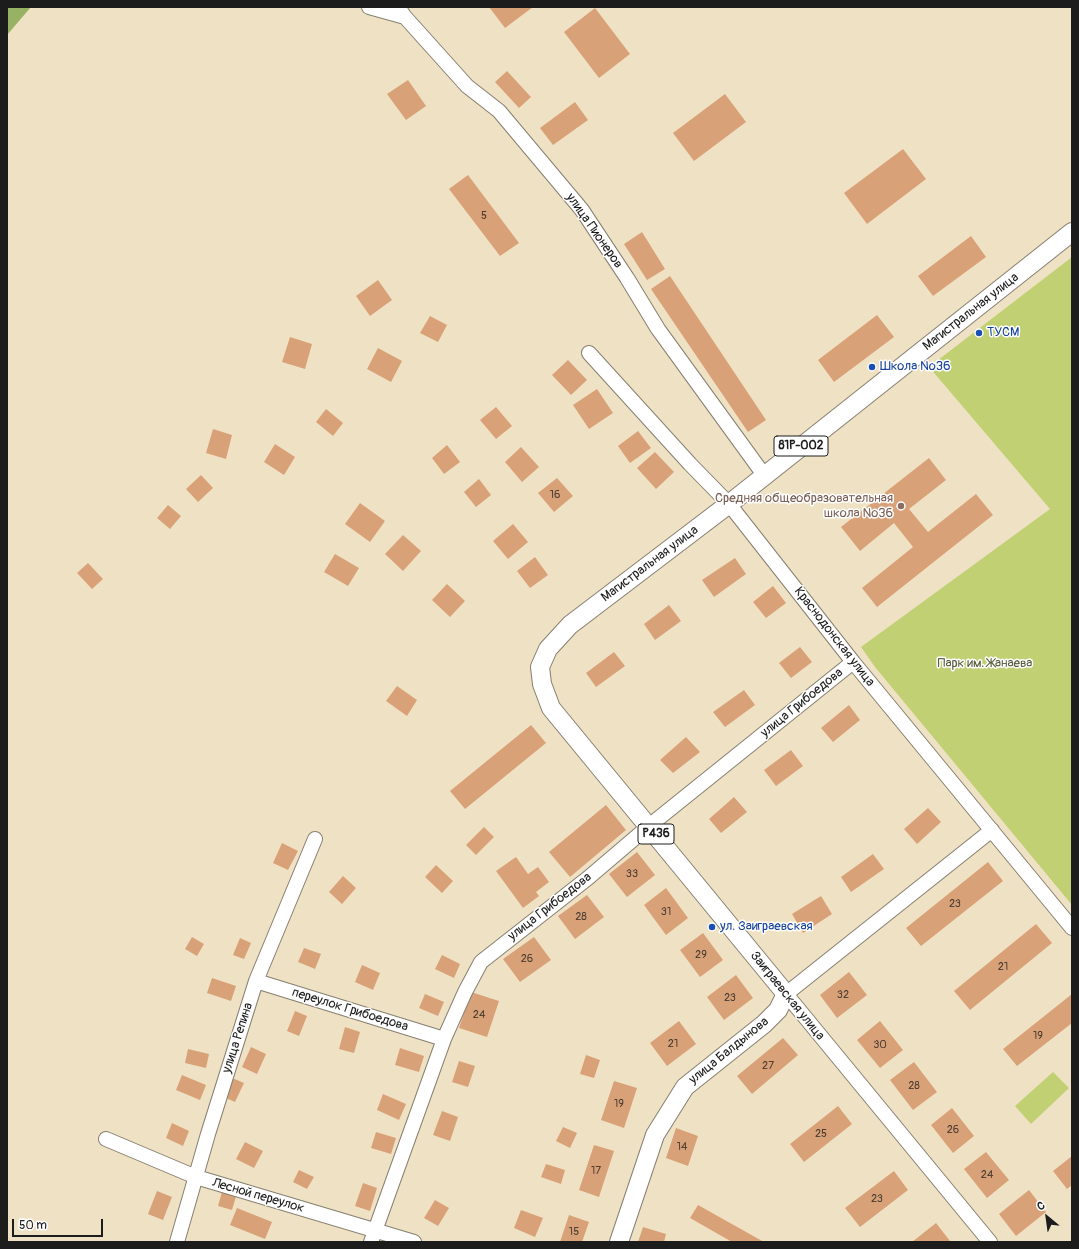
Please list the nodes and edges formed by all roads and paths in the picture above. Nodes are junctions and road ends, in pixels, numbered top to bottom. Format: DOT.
graph roads {
  1 [pos="369,7"];
  2 [pos="401,12"];
  3 [pos="1072,232"];
  4 [pos="589,353"];
  5 [pos="764,475"];
  6 [pos="729,504"];
  7 [pos="853,662"];
  8 [pos="540,667"];
  9 [pos="649,826"];
  10 [pos="992,830"];
  11 [pos="315,839"];
  12 [pos="1072,928"];
  13 [pos="256,982"];
  14 [pos="786,994"];
  15 [pos="444,1038"];
  16 [pos="106,1139"];
  17 [pos="196,1177"];
  18 [pos="373,1236"];
  19 [pos="177,1242"];
  20 [pos="414,1242"];
  21 [pos="619,1242"];
  22 [pos="990,1242"];
  1 -- 2 [label="street"];
  2 -- 5 [label="street, улица Пионеров"];
  3 -- 5 [label="main road, Магистральная улица / 81Р-002"];
  4 -- 6 [label="street, Краснодонская улица"];
  5 -- 6 [label="main road, Магистральная улица / 81Р-002"];
  6 -- 7 [label="street, Краснодонская улица"];
  6 -- 8 [label="main road, Магистральная улица / 81Р-002"];
  7 -- 9 [label="street, улица Грибоедова"];
  7 -- 10 [label="street, Краснодонская улица"];
  8 -- 9 [label="main road, Заиграевская улица / P436"];
  9 -- 14 [label="main road, Заиграевская улица / P436"];
  9 -- 15 [label="street, улица Грибоедова"];
  10 -- 12 [label="street, Краснодонская улица"];
  10 -- 14 [label="street"];
  11 -- 13 [label="street, улица Репина"];
  13 -- 15 [label="street, переулок Грибоедова"];
  13 -- 17 [label="street, улица Репина"];
  14 -- 21 [label="main road, улица Балдынова"];
  14 -- 22 [label="street, Заиграевская улица"];
  15 -- 18 [label="street, улица Грибоедова"];
  16 -- 17 [label="street, Лесной переулок"];
  17 -- 18 [label="street, Лесной переулок"];
  17 -- 19 [label="street, улица Репина"];
  18 -- 20 [label="street, Лесной переулок"];
}
